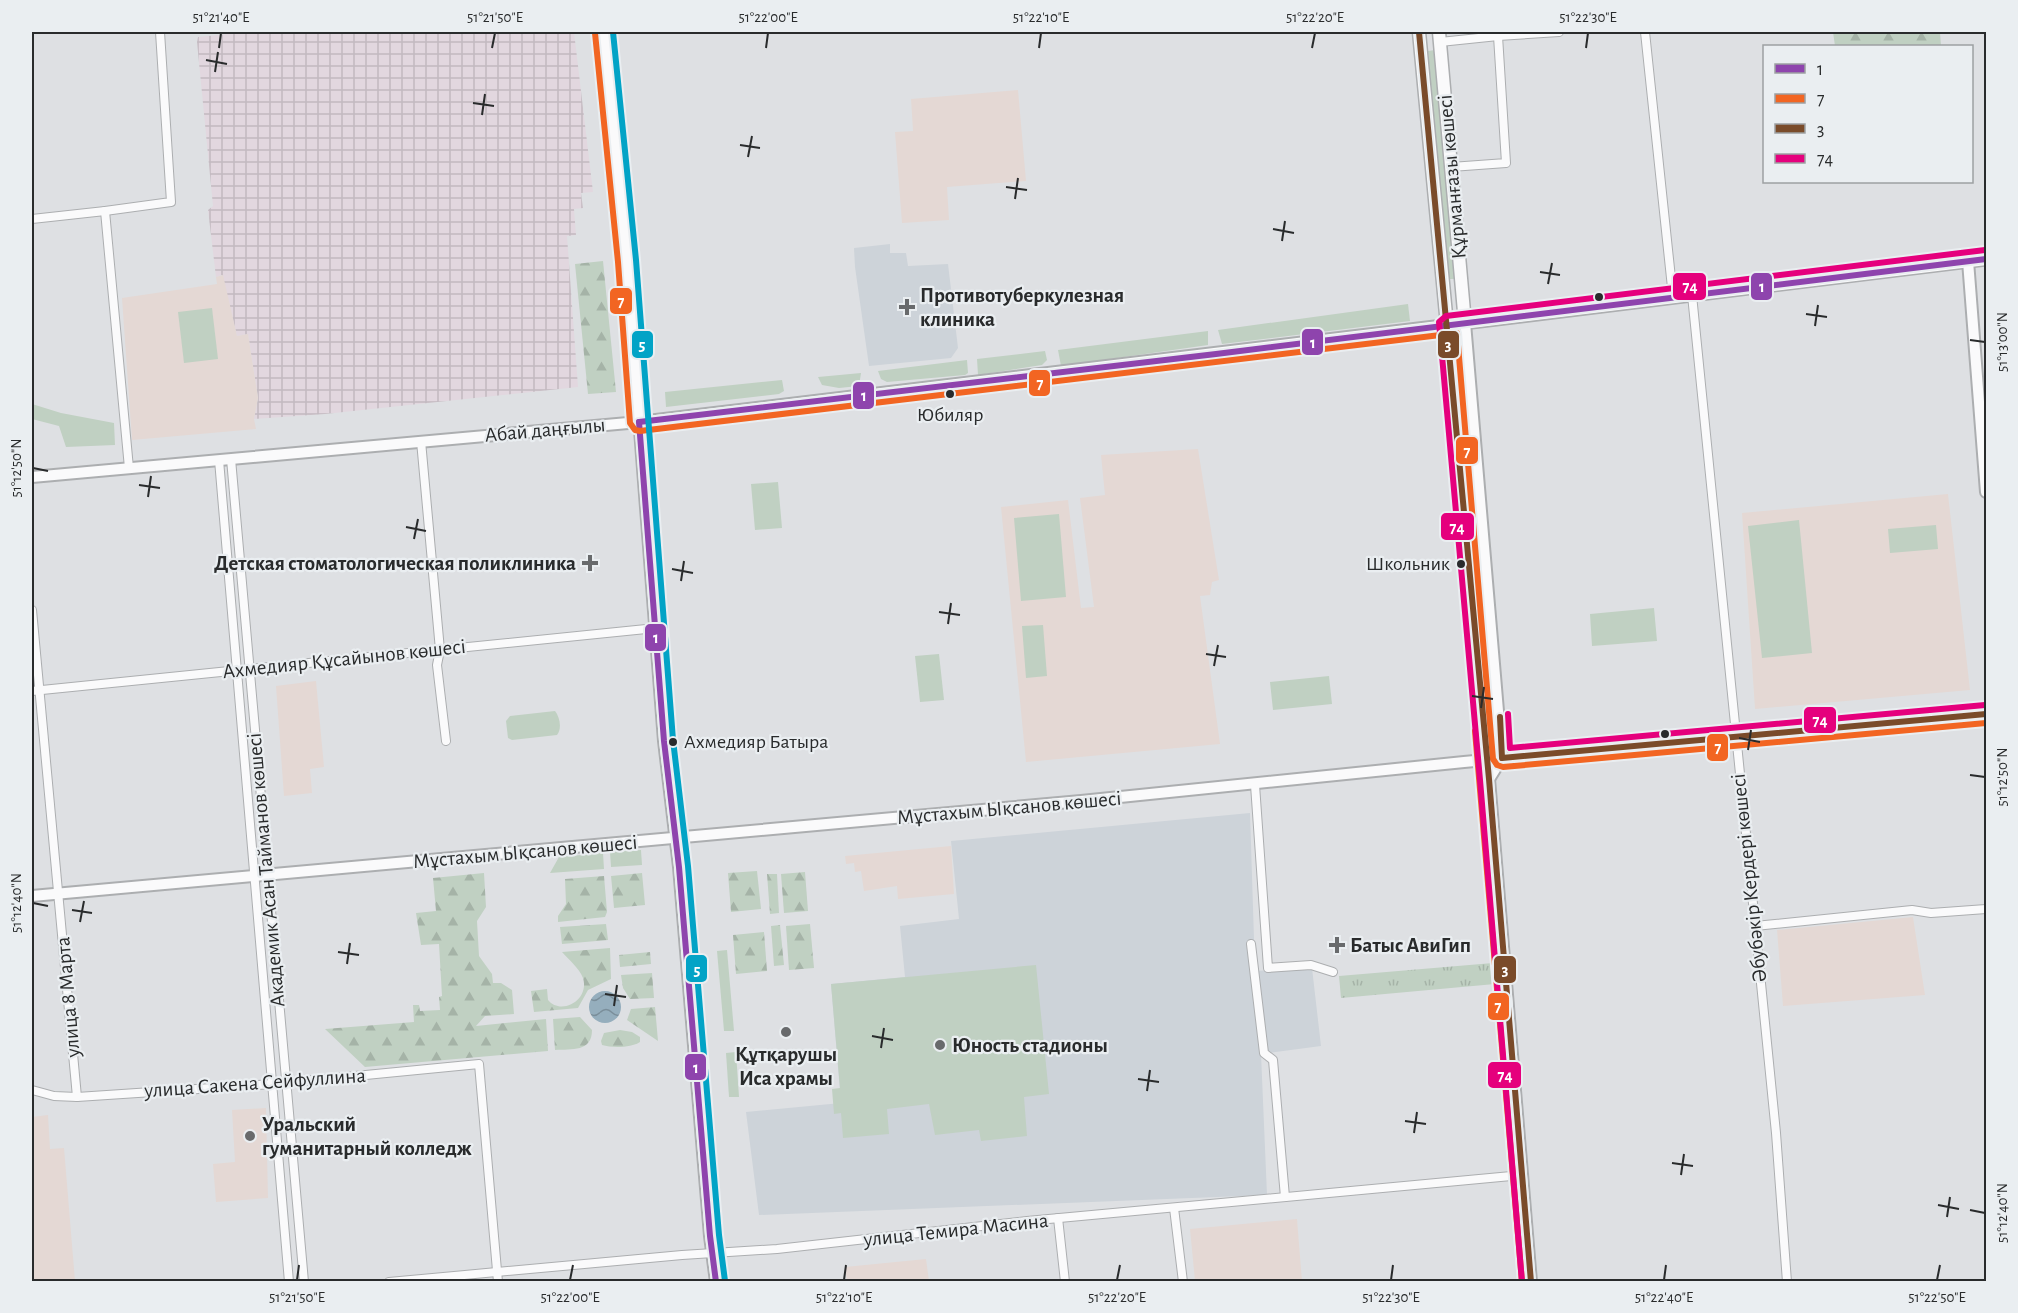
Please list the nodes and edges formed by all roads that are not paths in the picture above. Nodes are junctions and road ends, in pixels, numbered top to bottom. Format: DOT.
graph roads {
  1 [pos="160,32"];
  2 [pos="604,32"];
  3 [pos="1559,32"];
  4 [pos="1645,32"];
  5 [pos="1498,36"];
  6 [pos="1419,37"];
  7 [pos="1439,37"];
  8 [pos="1451,167"];
  9 [pos="105,211"];
  10 [pos="32,219"];
  11 [pos="1986,259"];
  12 [pos="1968,261"];
  13 [pos="1692,295"];
  14 [pos="1673,297"];
  15 [pos="1465,323"];
  16 [pos="1447,325"];
  17 [pos="639,422"];
  18 [pos="421,441"];
  19 [pos="231,459"];
  20 [pos="219,460"];
  21 [pos="129,468"];
  22 [pos="32,477"];
  23 [pos="1986,492"];
  24 [pos="32,610"];
  25 [pos="656,628"];
  26 [pos="441,650"];
  27 [pos="249,669"];
  28 [pos="237,670"];
  29 [pos="36,690"];
  30 [pos="1986,714"];
  31 [pos="1735,737"];
  32 [pos="446,741"];
  33 [pos="1502,758"];
  34 [pos="1486,760"];
  35 [pos="1489,779"];
  36 [pos="1255,785"];
  37 [pos="676,838"];
  38 [pos="267,875"];
  39 [pos="255,876"];
  40 [pos="59,894"];
  41 [pos="32,896"];
  42 [pos="1986,909"];
  43 [pos="1755,926"];
  44 [pos="1251,944"];
  45 [pos="1333,972"];
  46 [pos="285,1083"];
  47 [pos="273,1084"];
  48 [pos="32,1090"];
  49 [pos="77,1097"];
  50 [pos="1522,1175"];
  51 [pos="1285,1197"];
  52 [pos="1174,1208"];
  53 [pos="1058,1218"];
  54 [pos="712,1253"];
  55 [pos="496,1271"];
  56 [pos="290,1281"];
  57 [pos="304,1281"];
  58 [pos="389,1281"];
  59 [pos="498,1281"];
  60 [pos="716,1281"];
  61 [pos="1065,1281"];
  62 [pos="1183,1281"];
  63 [pos="1532,1281"];
  64 [pos="1787,1281"];
  1 -- 9 [label="street"];
  2 -- 17 [label="street"];
  3 -- 5 [label="street"];
  4 -- 14 [label="street"];
  5 -- 7 [label="street"];
  5 -- 8 [label="street"];
  6 -- 7 [label="main road"];
  6 -- 16 [label="main road, Құрманғазы көшесі"];
  7 -- 8 [label="main road, Құрманғазы көшесі"];
  8 -- 15 [label="main road, Құрманғазы көшесі"];
  9 -- 10 [label="street"];
  9 -- 21 [label="street"];
  11 -- 12 [label="main road, Абай даңғылы"];
  12 -- 13 [label="main road, Абай даңғылы"];
  12 -- 23 [label="street"];
  13 -- 14 [label="main road, Абай даңғылы"];
  13 -- 31 [label="street, Әбубәкір Кердері көшесі"];
  14 -- 15 [label="main road, Абай даңғылы"];
  15 -- 16 [label="main road, Абай даңғылы"];
  15 -- 33 [label="street"];
  16 -- 17 [label="street, Абай даңғылы"];
  16 -- 34 [label="street, Құрманғазы көшесі"];
  17 -- 18 [label="street, Абай даңғылы"];
  17 -- 25 [label="street"];
  18 -- 19 [label="street, Абай даңғылы"];
  18 -- 26 [label="street"];
  19 -- 20 [label="street, Абай даңғылы"];
  19 -- 27 [label="street, Академик Асан Тайманов көшесі"];
  20 -- 21 [label="street, Абай даңғылы"];
  20 -- 28 [label="street, Академик Асан Тайманов көшесі"];
  21 -- 22 [label="street, Абай даңғылы"];
  24 -- 29 [label="street, улица 8 Марта"];
  25 -- 26 [label="street, Ахмедияр Құсайынов көшесі"];
  25 -- 37 [label="street"];
  26 -- 27 [label="street, Ахмедияр Құсайынов көшесі"];
  26 -- 32 [label="street"];
  27 -- 28 [label="street, Ахмедияр Құсайынов көшесі"];
  27 -- 38 [label="street, Академик Асан Тайманов көшесі"];
  28 -- 29 [label="street, Ахмедияр Құсайынов көшесі"];
  28 -- 39 [label="street, Академик Асан Тайманов көшесі"];
  29 -- 40 [label="street, улица 8 Марта"];
  30 -- 31 [label="street, Мұстахым Ықсанов көшесі"];
  31 -- 33 [label="street, Мұстахым Ықсанов көшесі"];
  31 -- 43 [label="street, Әбубәкір Кердері көшесі"];
  33 -- 34 [label="street, Мұстахым Ықсанов көшесі"];
  33 -- 35 [label="street"];
  34 -- 35 [label="street, Құрманғазы көшесі"];
  34 -- 36 [label="street, Мұстахым Ықсанов көшесі"];
  35 -- 50 [label="street, Құрманғазы көшесі"];
  36 -- 37 [label="street, Мұстахым Ықсанов көшесі"];
  36 -- 45 [label="street"];
  37 -- 38 [label="street, Мұстахым Ықсанов көшесі"];
  37 -- 54 [label="street"];
  38 -- 39 [label="street, Мұстахым Ықсанов көшесі"];
  38 -- 46 [label="street, Академик Асан Тайманов көшесі"];
  39 -- 40 [label="street, Мұстахым Ықсанов көшесі"];
  39 -- 47 [label="street, Академик Асан Тайманов көшесі"];
  40 -- 41 [label="street, Мұстахым Ықсанов көшесі"];
  40 -- 49 [label="street, улица 8 Марта"];
  42 -- 43 [label="street"];
  43 -- 64 [label="street, Әбубәкір Кердері көшесі"];
  44 -- 51 [label="street"];
  46 -- 47 [label="street, улица Сакена Сейфуллина"];
  46 -- 55 [label="street, улица Сакена Сейфуллина"];
  46 -- 57 [label="street, Академик Асан Тайманов көшесі"];
  47 -- 49 [label="street, улица Сакена Сейфуллина"];
  47 -- 56 [label="street, Академик Асан Тайманов көшесі"];
  48 -- 49 [label="street, улица Сакена Сейфуллина"];
  50 -- 51 [label="street, улица Темира Масина"];
  50 -- 63 [label="street, Құрманғазы көшесі"];
  51 -- 52 [label="street, улица Темира Масина"];
  52 -- 53 [label="street, улица Темира Масина"];
  52 -- 62 [label="street"];
  53 -- 54 [label="street, улица Темира Масина"];
  53 -- 61 [label="street"];
  54 -- 55 [label="street, улица Темира Масина"];
  54 -- 60 [label="street"];
  55 -- 58 [label="street, улица Темира Масина"];
  55 -- 59 [label="street"];
}
